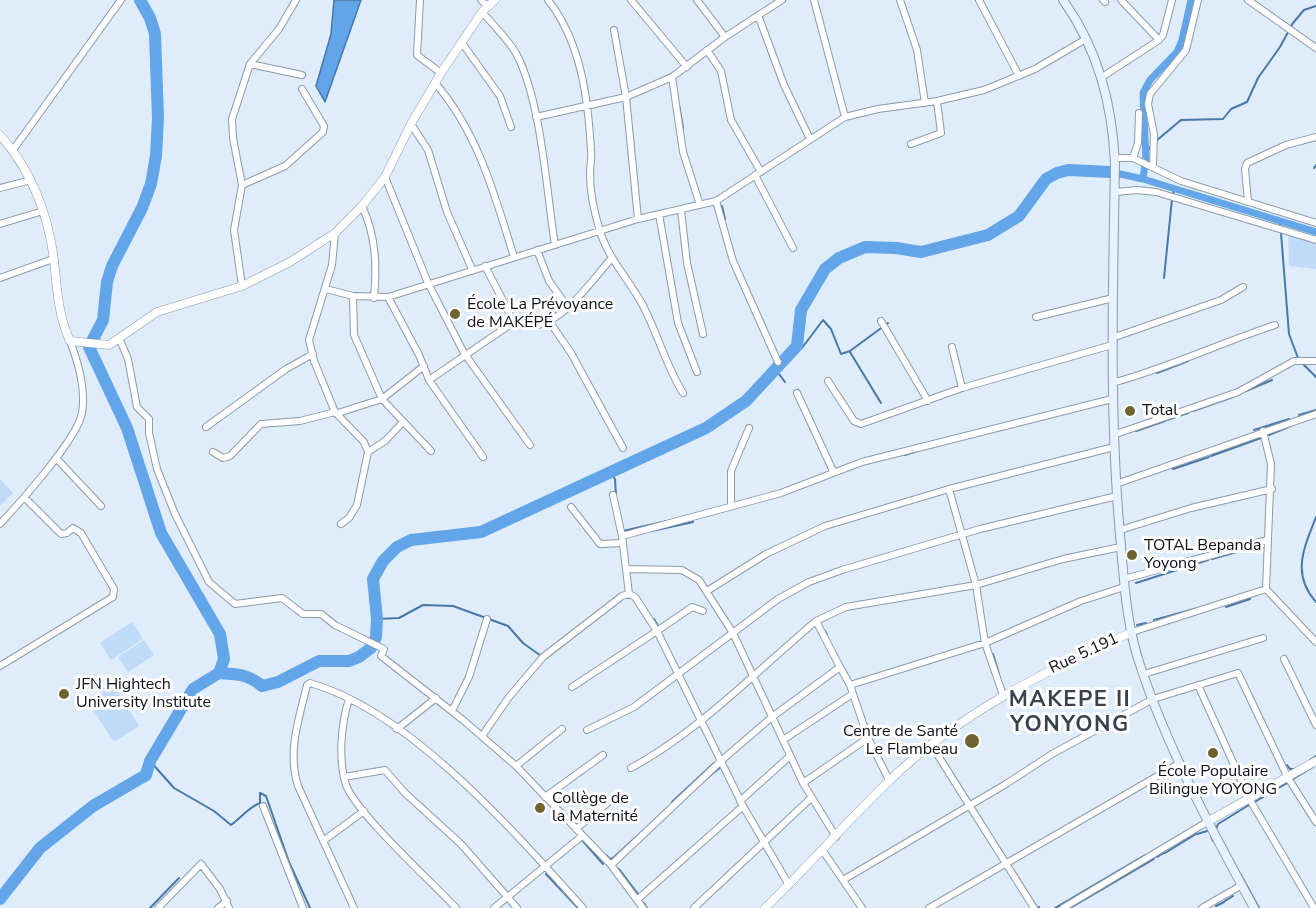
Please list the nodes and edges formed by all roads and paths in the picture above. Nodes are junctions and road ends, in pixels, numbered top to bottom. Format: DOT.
graph roads {
  1 [pos="121,0"];
  2 [pos="296,0"];
  3 [pos="420,0"];
  4 [pos="481,0"];
  5 [pos="495,0"];
  6 [pos="548,0"];
  7 [pos="631,0"];
  8 [pos="697,0"];
  9 [pos="782,0"];
  10 [pos="814,0"];
  11 [pos="900,0"];
  12 [pos="979,0"];
  13 [pos="1063,0"];
  14 [pos="1121,0"];
  15 [pos="1172,0"];
  16 [pos="1198,0"];
  17 [pos="1248,0"];
  18 [pos="485,9"];
  19 [pos="758,15"];
  20 [pos="614,30"];
  21 [pos="725,37"];
  22 [pos="1086,39"];
  23 [pos="1159,40"];
  24 [pos="462,43"];
  25 [pos="1316,48"];
  26 [pos="707,50"];
  27 [pos="250,64"];
  28 [pos="687,67"];
  29 [pos="441,73"];
  30 [pos="302,75"];
  31 [pos="1019,76"];
  32 [pos="672,77"];
  33 [pos="1102,77"];
  34 [pos="435,84"];
  35 [pos="302,89"];
  36 [pos="626,97"];
  37 [pos="937,101"];
  38 [pos="925,103"];
  39 [pos="588,107"];
  40 [pos="1139,113"];
  41 [pos="536,117"];
  42 [pos="845,117"];
  43 [pos="411,124"];
  44 [pos="511,127"];
  45 [pos="0,135"];
  46 [pos="1316,137"];
  47 [pos="810,139"];
  48 [pos="910,144"];
  49 [pos="13,150"];
  50 [pos="1133,158"];
  51 [pos="1115,160"];
  52 [pos="1153,166"];
  53 [pos="758,174"];
  54 [pos="385,177"];
  55 [pos="31,180"];
  56 [pos="242,185"];
  57 [pos="0,188"];
  58 [pos="1115,189"];
  59 [pos="716,201"];
  60 [pos="1248,201"];
  61 [pos="700,205"];
  62 [pos="362,206"];
  63 [pos="681,210"];
  64 [pos="43,211"];
  65 [pos="659,214"];
  66 [pos="638,219"];
  67 [pos="1316,223"];
  68 [pos="0,224"];
  69 [pos="600,231"];
  70 [pos="335,233"];
  71 [pos="1316,240"];
  72 [pos="555,245"];
  73 [pos="793,248"];
  74 [pos="537,250"];
  75 [pos="514,257"];
  76 [pos="53,259"];
  77 [pos="611,259"];
  78 [pos="486,266"];
  79 [pos="472,269"];
  80 [pos="0,278"];
  81 [pos="428,283"];
  82 [pos="242,286"];
  83 [pos="1243,287"];
  84 [pos="326,289"];
  85 [pos="353,296"];
  86 [pos="388,297"];
  87 [pos="374,298"];
  88 [pos="1113,298"];
  89 [pos="567,306"];
  90 [pos="1036,317"];
  91 [pos="549,321"];
  92 [pos="881,321"];
  93 [pos="514,322"];
  94 [pos="1275,325"];
  95 [pos="703,334"];
  96 [pos="119,338"];
  97 [pos="70,341"];
  98 [pos="1112,341"];
  99 [pos="951,347"];
  100 [pos="464,353"];
  101 [pos="312,354"];
  102 [pos="1316,360"];
  103 [pos="778,362"];
  104 [pos="424,366"];
  105 [pos="697,372"];
  106 [pos="429,380"];
  107 [pos="828,381"];
  108 [pos="1112,383"];
  109 [pos="962,388"];
  110 [pos="683,393"];
  111 [pos="797,393"];
  112 [pos="382,399"];
  113 [pos="1112,399"];
  114 [pos="928,401"];
  115 [pos="336,413"];
  116 [pos="1316,414"];
  117 [pos="403,422"];
  118 [pos="206,427"];
  119 [pos="749,428"];
  120 [pos="1263,431"];
  121 [pos="1113,435"];
  122 [pos="530,445"];
  123 [pos="1114,447"];
  124 [pos="623,448"];
  125 [pos="430,451"];
  126 [pos="213,452"];
  127 [pos="368,452"];
  128 [pos="483,457"];
  129 [pos="56,458"];
  130 [pos="833,471"];
  131 [pos="1116,484"];
  132 [pos="949,489"];
  133 [pos="1272,489"];
  134 [pos="613,495"];
  135 [pos="1117,496"];
  136 [pos="25,498"];
  137 [pos="731,505"];
  138 [pos="101,506"];
  139 [pos="571,507"];
  140 [pos="0,524"];
  141 [pos="341,524"];
  142 [pos="1120,530"];
  143 [pos="961,536"];
  144 [pos="622,540"];
  145 [pos="1267,540"];
  146 [pos="1121,547"];
  147 [pos="626,569"];
  148 [pos="1124,583"];
  149 [pos="976,585"];
  150 [pos="1266,589"];
  151 [pos="707,591"];
  152 [pos="628,594"];
  153 [pos="703,611"];
  154 [pos="487,619"];
  155 [pos="816,621"];
  156 [pos="657,631"];
  157 [pos="1132,632"];
  158 [pos="733,633"];
  159 [pos="1263,638"];
  160 [pos="1316,642"];
  161 [pos="985,643"];
  162 [pos="1284,659"];
  163 [pos="0,666"];
  164 [pos="840,667"];
  165 [pos="679,673"];
  166 [pos="1143,674"];
  167 [pos="751,675"];
  168 [pos="850,685"];
  169 [pos="1198,685"];
  170 [pos="572,687"];
  171 [pos="851,695"];
  172 [pos="1003,695"];
  173 [pos="436,698"];
  174 [pos="350,699"];
  175 [pos="1153,699"];
  176 [pos="452,711"];
  177 [pos="772,717"];
  178 [pos="701,720"];
  179 [pos="1316,725"];
  180 [pos="397,729"];
  181 [pos="562,729"];
  182 [pos="587,730"];
  183 [pos="482,736"];
  184 [pos="868,738"];
  185 [pos="783,740"];
  186 [pos="932,746"];
  187 [pos="603,755"];
  188 [pos="790,756"];
  189 [pos="722,760"];
  190 [pos="1316,761"];
  191 [pos="1179,763"];
  192 [pos="516,766"];
  193 [pos="631,768"];
  194 [pos="344,777"];
  195 [pos="1288,778"];
  196 [pos="890,780"];
  197 [pos="803,783"];
  198 [pos="545,797"];
  199 [pos="811,798"];
  200 [pos="1250,800"];
  201 [pos="610,801"];
  202 [pos="742,804"];
  203 [pos="971,804"];
  204 [pos="263,806"];
  205 [pos="364,811"];
  206 [pos="1207,822"];
  207 [pos="1316,822"];
  208 [pos="576,830"];
  209 [pos="582,836"];
  210 [pos="836,837"];
  211 [pos="323,841"];
  212 [pos="762,843"];
  213 [pos="823,851"];
  214 [pos="1006,864"];
  215 [pos="611,865"];
  216 [pos="545,866"];
  217 [pos="843,880"];
  218 [pos="789,885"];
  219 [pos="1242,885"];
  220 [pos="507,896"];
  221 [pos="638,899"];
  222 [pos="226,901"];
  223 [pos="158,908"];
  224 [pos="218,908"];
  225 [pos="230,908"];
  226 [pos="303,908"];
  227 [pos="354,908"];
  228 [pos="456,908"];
  229 [pos="494,908"];
  230 [pos="517,908"];
  231 [pos="583,908"];
  232 [pos="643,908"];
  233 [pos="694,908"];
  234 [pos="765,908"];
  235 [pos="862,908"];
  236 [pos="929,908"];
  237 [pos="1034,908"];
  238 [pos="1063,908"];
  239 [pos="1202,908"];
  240 [pos="1254,908"];
  241 [pos="1314,908"];
  1 -- 49 [label="street"];
  2 -- 27 [label="street"];
  3 -- 29 [label="street"];
  4 -- 18 [label="street"];
  5 -- 18 [label="street"];
  6 -- 39 [label="street"];
  7 -- 28 [label="street"];
  8 -- 21 [label="street"];
  9 -- 19 [label="street"];
  10 -- 42 [label="street"];
  11 -- 38 [label="street"];
  12 -- 31 [label="street"];
  13 -- 22 [label="main road"];
  14 -- 23 [label="street"];
  15 -- 23 [label="street"];
  16 -- 52 [label="street"];
  17 -- 25 [label="street"];
  18 -- 24 [label="street"];
  18 -- 41 [label="street"];
  19 -- 21 [label="street"];
  19 -- 47 [label="street"];
  20 -- 36 [label="street"];
  21 -- 26 [label="street"];
  22 -- 31 [label="street"];
  22 -- 33 [label="main road"];
  23 -- 33 [label="street"];
  24 -- 29 [label="street"];
  24 -- 44 [label="street"];
  26 -- 28 [label="street"];
  26 -- 53 [label="street"];
  27 -- 30 [label="street"];
  27 -- 56 [label="street"];
  28 -- 32 [label="street"];
  29 -- 34 [label="street"];
  31 -- 37 [label="street"];
  32 -- 36 [label="street"];
  32 -- 61 [label="street"];
  33 -- 51 [label="main road"];
  34 -- 43 [label="street"];
  34 -- 75 [label="street"];
  35 -- 56 [label="street"];
  36 -- 39 [label="street"];
  36 -- 66 [label="street"];
  37 -- 38 [label="street"];
  37 -- 48 [label="street"];
  38 -- 42 [label="street"];
  39 -- 41 [label="street"];
  39 -- 69 [label="street"];
  40 -- 50 [label="street"];
  41 -- 72 [label="street"];
  42 -- 47 [label="street"];
  43 -- 54 [label="street"];
  43 -- 79 [label="street"];
  45 -- 49 [label="street"];
  46 -- 60 [label="street"];
  47 -- 53 [label="street"];
  49 -- 55 [label="street"];
  50 -- 51 [label="street"];
  50 -- 52 [label="street"];
  51 -- 58 [label="main road"];
  52 -- 60 [label="street"];
  53 -- 59 [label="street"];
  53 -- 73 [label="street"];
  54 -- 62 [label="street"];
  54 -- 81 [label="street"];
  55 -- 57 [label="street"];
  55 -- 64 [label="street"];
  56 -- 82 [label="street"];
  58 -- 71 [label="street"];
  58 -- 88 [label="main road"];
  59 -- 61 [label="street"];
  59 -- 103 [label="street"];
  60 -- 67 [label="street"];
  61 -- 63 [label="street"];
  62 -- 70 [label="street"];
  62 -- 87 [label="street"];
  63 -- 65 [label="street"];
  63 -- 95 [label="street"];
  64 -- 68 [label="street"];
  64 -- 76 [label="street"];
  65 -- 66 [label="street"];
  65 -- 105 [label="street"];
  66 -- 69 [label="street"];
  69 -- 72 [label="street"];
  69 -- 77 [label="street"];
  70 -- 82 [label="street"];
  70 -- 84 [label="street"];
  72 -- 74 [label="street"];
  74 -- 75 [label="street"];
  74 -- 89 [label="street"];
  75 -- 78 [label="street"];
  76 -- 80 [label="street"];
  76 -- 97 [label="street"];
  77 -- 89 [label="street"];
  77 -- 110 [label="street"];
  78 -- 79 [label="street"];
  78 -- 93 [label="street"];
  79 -- 81 [label="street"];
  81 -- 86 [label="street"];
  81 -- 100 [label="street"];
  82 -- 96 [label="street"];
  83 -- 98 [label="street"];
  84 -- 85 [label="street"];
  84 -- 101 [label="street"];
  85 -- 87 [label="street"];
  85 -- 112 [label="street"];
  86 -- 87 [label="street"];
  86 -- 104 [label="street"];
  88 -- 90 [label="street"];
  88 -- 98 [label="main road"];
  89 -- 91 [label="street"];
  91 -- 93 [label="street"];
  91 -- 124 [label="street"];
  92 -- 114 [label="street"];
  93 -- 100 [label="street"];
  94 -- 108 [label="street"];
  96 -- 97 [label="street"];
  96 -- 173 [label="street"];
  97 -- 129 [label="street"];
  98 -- 108 [label="main road"];
  98 -- 109 [label="street"];
  99 -- 109 [label="street"];
  100 -- 106 [label="street"];
  100 -- 122 [label="street"];
  101 -- 115 [label="street"];
  101 -- 118 [label="street"];
  102 -- 121 [label="street"];
  104 -- 106 [label="street"];
  104 -- 112 [label="street"];
  106 -- 128 [label="street"];
  107 -- 114 [label="street"];
  108 -- 113 [label="main road"];
  109 -- 114 [label="street"];
  111 -- 130 [label="street"];
  112 -- 115 [label="street"];
  112 -- 117 [label="street"];
  113 -- 121 [label="main road"];
  113 -- 130 [label="street"];
  115 -- 126 [label="street"];
  115 -- 127 [label="street"];
  116 -- 120 [label="street"];
  117 -- 125 [label="street"];
  117 -- 127 [label="street"];
  119 -- 137 [label="street"];
  120 -- 131 [label="street"];
  120 -- 133 [label="street"];
  121 -- 123 [label="main road"];
  123 -- 131 [label="main road"];
  123 -- 132 [label="street"];
  127 -- 141 [label="street"];
  129 -- 136 [label="street"];
  129 -- 138 [label="street"];
  130 -- 137 [label="street"];
  131 -- 135 [label="main road"];
  132 -- 143 [label="street"];
  132 -- 151 [label="street"];
  133 -- 142 [label="street"];
  133 -- 145 [label="street"];
  134 -- 144 [label="street"];
  135 -- 142 [label="main road"];
  135 -- 143 [label="street"];
  136 -- 140 [label="street"];
  136 -- 163 [label="street"];
  137 -- 144 [label="street"];
  139 -- 144 [label="street"];
  142 -- 146 [label="main road"];
  143 -- 149 [label="street"];
  143 -- 158 [label="street"];
  144 -- 147 [label="street"];
  145 -- 148 [label="street"];
  145 -- 150 [label="street"];
  146 -- 148 [label="main road"];
  146 -- 149 [label="street"];
  147 -- 151 [label="street"];
  147 -- 152 [label="street"];
  148 -- 157 [label="main road"];
  148 -- 161 [label="street"];
  149 -- 155 [label="street"];
  149 -- 161 [label="street"];
  150 -- 157 [label="street, Rue 5.191"];
  150 -- 160 [label="street"];
  151 -- 158 [label="street"];
  152 -- 156 [label="street"];
  152 -- 183 [label="street"];
  153 -- 156 [label="street"];
  154 -- 176 [label="street"];
  155 -- 164 [label="street"];
  155 -- 167 [label="street"];
  156 -- 165 [label="street"];
  156 -- 170 [label="street"];
  157 -- 166 [label="main road"];
  157 -- 172 [label="street, Rue 5.191"];
  158 -- 165 [label="street"];
  158 -- 167 [label="street"];
  159 -- 166 [label="street"];
  161 -- 168 [label="street"];
  161 -- 172 [label="street"];
  162 -- 179 [label="street"];
  164 -- 168 [label="street"];
  164 -- 177 [label="street"];
  165 -- 178 [label="street"];
  165 -- 182 [label="street"];
  166 -- 175 [label="main road"];
  167 -- 177 [label="street"];
  167 -- 178 [label="street"];
  168 -- 171 [label="street"];
  169 -- 175 [label="street"];
  169 -- 195 [label="street"];
  169 -- 200 [label="street"];
  171 -- 184 [label="street"];
  171 -- 185 [label="street"];
  172 -- 186 [label="street, Rue 5.191"];
  173 -- 176 [label="street"];
  173 -- 180 [label="street"];
  174 -- 180 [label="street"];
  174 -- 194 [label="street"];
  174 -- 211 [label="street"];
  175 -- 191 [label="main road"];
  175 -- 203 [label="street"];
  176 -- 183 [label="street"];
  177 -- 185 [label="street"];
  177 -- 189 [label="street"];
  178 -- 189 [label="street"];
  178 -- 193 [label="street"];
  180 -- 216 [label="street"];
  181 -- 192 [label="street"];
  183 -- 192 [label="street"];
  184 -- 196 [label="street"];
  184 -- 197 [label="street"];
  185 -- 188 [label="street"];
  186 -- 196 [label="street, Rue 5.191"];
  186 -- 203 [label="street"];
  187 -- 198 [label="street"];
  188 -- 197 [label="street"];
  188 -- 202 [label="street"];
  189 -- 202 [label="street"];
  189 -- 215 [label="street"];
  190 -- 195 [label="street"];
  191 -- 206 [label="main road"];
  191 -- 214 [label="street"];
  192 -- 198 [label="street"];
  194 -- 205 [label="street"];
  194 -- 220 [label="street"];
  195 -- 200 [label="street"];
  195 -- 207 [label="street"];
  196 -- 210 [label="street, Rue 5.191"];
  197 -- 199 [label="street"];
  198 -- 208 [label="street"];
  199 -- 210 [label="street"];
  199 -- 212 [label="street"];
  200 -- 206 [label="street"];
  200 -- 241 [label="street"];
  201 -- 208 [label="street"];
  202 -- 212 [label="street"];
  202 -- 221 [label="street"];
  203 -- 214 [label="street"];
  203 -- 217 [label="street"];
  204 -- 226 [label="street"];
  205 -- 211 [label="street"];
  205 -- 228 [label="street"];
  206 -- 219 [label="main road"];
  206 -- 238 [label="street"];
  208 -- 209 [label="street"];
  209 -- 215 [label="street"];
  209 -- 216 [label="street"];
  210 -- 213 [label="street, Rue 5.191"];
  211 -- 227 [label="street"];
  212 -- 218 [label="street"];
  212 -- 233 [label="street"];
  213 -- 217 [label="street"];
  213 -- 218 [label="street, Rue 5.191"];
  214 -- 236 [label="street"];
  214 -- 237 [label="street"];
  215 -- 221 [label="street"];
  216 -- 220 [label="street"];
  216 -- 231 [label="street"];
  217 -- 235 [label="street"];
  218 -- 234 [label="street, Rue 5.191"];
  219 -- 239 [label="street"];
  219 -- 240 [label="main road"];
  220 -- 229 [label="street"];
  220 -- 230 [label="street"];
  221 -- 232 [label="street"];
  222 -- 223 [label="street"];
  222 -- 224 [label="street"];
  222 -- 225 [label="street"];
}
